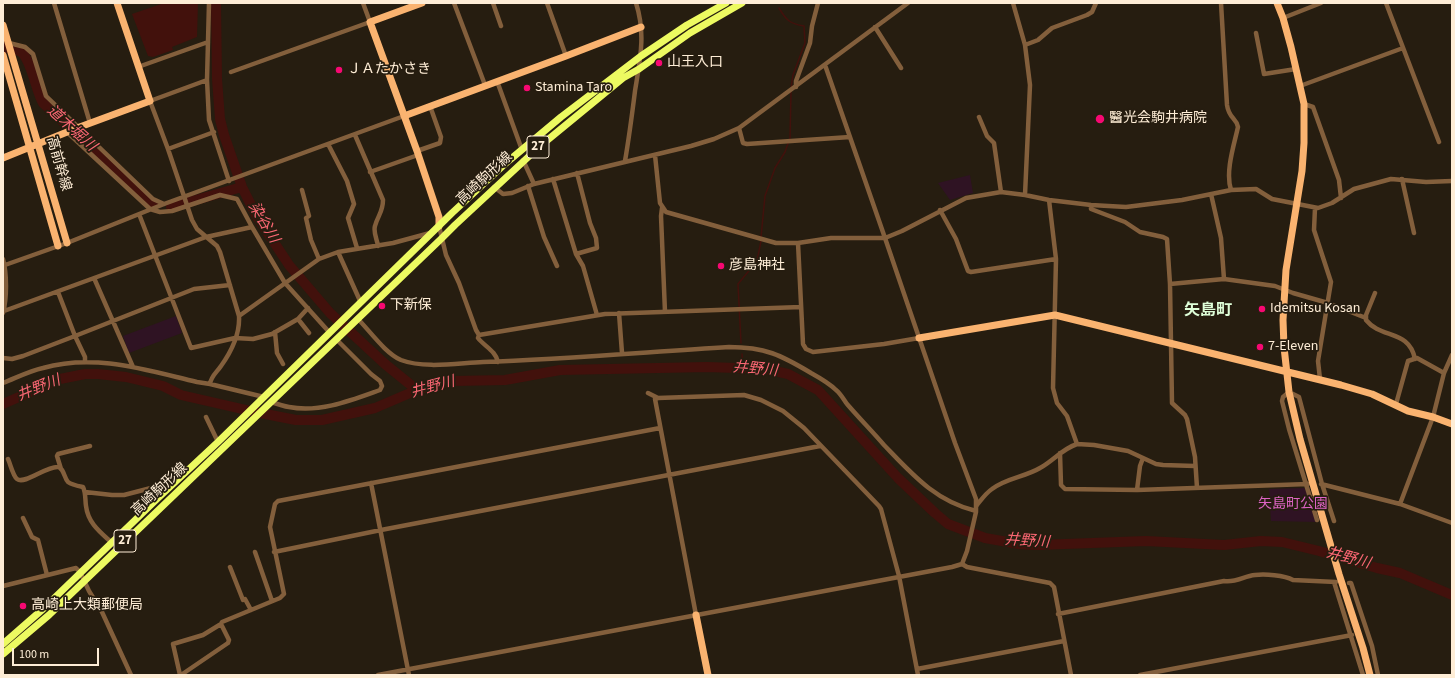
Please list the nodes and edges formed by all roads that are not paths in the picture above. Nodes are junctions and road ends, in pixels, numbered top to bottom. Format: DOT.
graph roads {
  1 [pos="54,3"];
  2 [pos="117,3"];
  3 [pos="210,3"];
  4 [pos="363,3"];
  5 [pos="422,3"];
  6 [pos="454,3"];
  7 [pos="493,3"];
  8 [pos="547,3"];
  9 [pos="636,3"];
  10 [pos="726,3"];
  11 [pos="742,3"];
  12 [pos="818,3"];
  13 [pos="908,3"];
  14 [pos="1013,3"];
  15 [pos="1096,3"];
  16 [pos="1221,3"];
  17 [pos="1277,3"];
  18 [pos="1321,3"];
  19 [pos="1386,3"];
  20 [pos="1283,18"];
  21 [pos="370,22"];
  22 [pos="3,25"];
  23 [pos="502,26"];
  24 [pos="641,27"];
  25 [pos="875,27"];
  26 [pos="1256,33"];
  27 [pos="208,42"];
  28 [pos="8,43"];
  29 [pos="1025,45"];
  30 [pos="1403,48"];
  31 [pos="3,55"];
  32 [pos="566,56"];
  33 [pos="641,56"];
  34 [pos="825,65"];
  35 [pos="138,67"];
  36 [pos="901,68"];
  37 [pos="639,69"];
  38 [pos="1296,69"];
  39 [pos="231,72"];
  40 [pos="207,80"];
  41 [pos="497,81"];
  42 [pos="485,85"];
  43 [pos="1300,86"];
  44 [pos="796,87"];
  45 [pos="150,101"];
  46 [pos="1304,104"];
  47 [pos="430,106"];
  48 [pos="404,116"];
  49 [pos="979,117"];
  50 [pos="90,123"];
  51 [pos="78,127"];
  52 [pos="739,128"];
  53 [pos="68,131"];
  54 [pos="214,132"];
  55 [pos="354,135"];
  56 [pos="850,137"];
  57 [pos="1439,142"];
  58 [pos="38,144"];
  59 [pos="328,144"];
  60 [pos="30,148"];
  61 [pos="168,149"];
  62 [pos="522,150"];
  63 [pos="418,153"];
  64 [pos="655,155"];
  65 [pos="3,158"];
  66 [pos="523,160"];
  67 [pos="625,161"];
  68 [pos="370,172"];
  69 [pos="577,173"];
  70 [pos="553,179"];
  71 [pos="1402,179"];
  72 [pos="230,180"];
  73 [pos="1452,181"];
  74 [pos="534,184"];
  75 [pos="528,186"];
  76 [pos="494,187"];
  77 [pos="302,190"];
  78 [pos="1231,190"];
  79 [pos="1000,192"];
  80 [pos="1211,194"];
  81 [pos="1025,195"];
  82 [pos="185,198"];
  83 [pos="1341,198"];
  84 [pos="1049,200"];
  85 [pos="164,204"];
  86 [pos="1297,204"];
  87 [pos="1090,205"];
  88 [pos="187,206"];
  89 [pos="662,208"];
  90 [pos="1315,208"];
  91 [pos="150,210"];
  92 [pos="940,210"];
  93 [pos="139,214"];
  94 [pos="439,226"];
  95 [pos="252,227"];
  96 [pos="433,232"];
  97 [pos="1414,233"];
  98 [pos="206,237"];
  99 [pos="885,238"];
  100 [pos="441,239"];
  101 [pos="67,243"];
  102 [pos="798,243"];
  103 [pos="58,246"];
  104 [pos="378,246"];
  105 [pos="357,248"];
  106 [pos="338,252"];
  107 [pos="576,254"];
  108 [pos="155,255"];
  109 [pos="3,259"];
  110 [pos="319,259"];
  111 [pos="1056,259"];
  112 [pos="5,265"];
  113 [pos="557,266"];
  114 [pos="94,278"];
  115 [pos="1224,279"];
  116 [pos="286,282"];
  117 [pos="1170,284"];
  118 [pos="230,285"];
  119 [pos="4,287"];
  120 [pos="1285,289"];
  121 [pos="58,292"];
  122 [pos="1375,293"];
  123 [pos="171,297"];
  124 [pos="361,303"];
  125 [pos="1328,303"];
  126 [pos="801,307"];
  127 [pos="308,308"];
  128 [pos="3,312"];
  129 [pos="665,312"];
  130 [pos="619,313"];
  131 [pos="597,315"];
  132 [pos="1055,315"];
  133 [pos="239,316"];
  134 [pos="1366,318"];
  135 [pos="298,319"];
  136 [pos="357,319"];
  137 [pos="112,321"];
  138 [pos="275,332"];
  139 [pos="331,332"];
  140 [pos="309,333"];
  141 [pos="479,335"];
  142 [pos="75,336"];
  143 [pos="235,338"];
  144 [pos="337,338"];
  145 [pos="919,338"];
  146 [pos="1171,343"];
  147 [pos="622,353"];
  148 [pos="1452,355"];
  149 [pos="3,358"];
  150 [pos="1415,359"];
  151 [pos="85,362"];
  152 [pos="498,362"];
  153 [pos="283,364"];
  154 [pos="133,367"];
  155 [pos="1286,371"];
  156 [pos="1444,373"];
  157 [pos="1320,380"];
  158 [pos="3,383"];
  159 [pos="210,384"];
  160 [pos="1289,392"];
  161 [pos="648,393"];
  162 [pos="658,398"];
  163 [pos="262,399"];
  164 [pos="270,403"];
  165 [pos="1396,404"];
  166 [pos="206,417"];
  167 [pos="1433,417"];
  168 [pos="1452,424"];
  169 [pos="660,428"];
  170 [pos="1076,444"];
  171 [pos="221,445"];
  172 [pos="90,446"];
  173 [pos="820,446"];
  174 [pos="1060,453"];
  175 [pos="1143,458"];
  176 [pos="8,459"];
  177 [pos="1195,466"];
  178 [pos="61,469"];
  179 [pos="669,475"];
  180 [pos="371,482"];
  181 [pos="1307,484"];
  182 [pos="1320,484"];
  183 [pos="1197,488"];
  184 [pos="1137,490"];
  185 [pos="85,492"];
  186 [pos="158,498"];
  187 [pos="1400,504"];
  188 [pos="976,509"];
  189 [pos="23,518"];
  190 [pos="1317,520"];
  191 [pos="1334,521"];
  192 [pos="1452,523"];
  193 [pos="381,530"];
  194 [pos="111,542"];
  195 [pos="255,552"];
  196 [pos="274,552"];
  197 [pos="962,564"];
  198 [pos="230,567"];
  199 [pos="80,572"];
  200 [pos="46,575"];
  201 [pos="899,576"];
  202 [pos="83,580"];
  203 [pos="1349,583"];
  204 [pos="3,586"];
  205 [pos="272,601"];
  206 [pos="251,610"];
  207 [pos="1058,614"];
  208 [pos="696,615"];
  209 [pos="221,624"];
  210 [pos="1352,635"];
  211 [pos="1064,640"];
  212 [pos="3,644"];
  213 [pos="3,654"];
  214 [pos="408,669"];
  215 [pos="917,669"];
  216 [pos="131,675"];
  217 [pos="180,675"];
  218 [pos="378,675"];
  219 [pos="409,675"];
  220 [pos="708,675"];
  221 [pos="918,675"];
  222 [pos="1071,675"];
  223 [pos="1140,675"];
  224 [pos="1363,675"];
  225 [pos="1370,675"];
  226 [pos="1378,675"];
  1 -- 50 [label="street"];
  2 -- 35 [label="street"];
  3 -- 27 [label="street"];
  4 -- 21 [label="street"];
  5 -- 21 [label="street"];
  6 -- 42 [label="street"];
  7 -- 23 [label="street"];
  8 -- 32 [label="street"];
  9 -- 24 [label="street"];
  10 -- 33 [label="main road, 高崎駒形線 / 27"];
  11 -- 37 [label="main road, 高崎駒形線 / 27"];
  12 -- 44 [label="street"];
  13 -- 25 [label="street"];
  14 -- 29 [label="street"];
  15 -- 29 [label="street"];
  16 -- 78 [label="street"];
  17 -- 20 [label="street"];
  18 -- 20 [label="street"];
  19 -- 30 [label="street"];
  20 -- 38 [label="street"];
  21 -- 39 [label="street"];
  21 -- 48 [label="street"];
  22 -- 28 [label="street, 高前幹線"];
  24 -- 32 [label="street"];
  24 -- 33 [label="street"];
  25 -- 34 [label="street"];
  25 -- 36 [label="street"];
  26 -- 38 [label="street"];
  27 -- 35 [label="street"];
  27 -- 40 [label="street"];
  28 -- 51 [label="street"];
  28 -- 58 [label="street, 高前幹線"];
  29 -- 81 [label="street"];
  30 -- 43 [label="street"];
  30 -- 57 [label="street"];
  31 -- 60 [label="street, 高前幹線"];
  32 -- 41 [label="street"];
  33 -- 37 [label="street"];
  33 -- 62 [label="main road, 高崎駒形線 / 27"];
  34 -- 44 [label="street"];
  34 -- 56 [label="street"];
  35 -- 45 [label="street"];
  37 -- 66 [label="main road, 高崎駒形線 / 27"];
  37 -- 67 [label="street"];
  38 -- 43 [label="street"];
  40 -- 45 [label="street"];
  40 -- 54 [label="street"];
  41 -- 42 [label="street"];
  41 -- 62 [label="street"];
  42 -- 47 [label="street"];
  43 -- 46 [label="street"];
  44 -- 52 [label="street"];
  45 -- 50 [label="street"];
  45 -- 61 [label="street"];
  46 -- 83 [label="street"];
  46 -- 86 [label="street"];
  47 -- 48 [label="street"];
  47 -- 63 [label="street"];
  48 -- 55 [label="street"];
  48 -- 63 [label="street"];
  49 -- 79 [label="street"];
  50 -- 51 [label="street"];
  51 -- 53 [label="street"];
  51 -- 85 [label="street"];
  52 -- 56 [label="street"];
  52 -- 64 [label="street"];
  53 -- 58 [label="street"];
  53 -- 91 [label="street"];
  54 -- 61 [label="street"];
  54 -- 72 [label="street"];
  55 -- 59 [label="street"];
  55 -- 68 [label="street"];
  56 -- 99 [label="street"];
  58 -- 60 [label="street"];
  58 -- 101 [label="street, 高前幹線"];
  59 -- 72 [label="street"];
  59 -- 105 [label="street"];
  60 -- 65 [label="street"];
  60 -- 103 [label="street, 高前幹線"];
  61 -- 82 [label="street"];
  62 -- 94 [label="main road, 高崎駒形線 / 27"];
  63 -- 68 [label="street"];
  63 -- 94 [label="street"];
  64 -- 67 [label="street"];
  64 -- 89 [label="street"];
  66 -- 74 [label="street"];
  66 -- 76 [label="main road, 高崎駒形線 / 27"];
  67 -- 69 [label="street"];
  68 -- 104 [label="street"];
  69 -- 70 [label="street"];
  69 -- 107 [label="street"];
  70 -- 74 [label="street"];
  70 -- 107 [label="street"];
  71 -- 73 [label="street"];
  71 -- 83 [label="street"];
  71 -- 97 [label="street"];
  72 -- 82 [label="street"];
  74 -- 75 [label="street"];
  75 -- 76 [label="street"];
  75 -- 113 [label="street"];
  76 -- 100 [label="main road, 高崎駒形線 / 27"];
  77 -- 110 [label="street"];
  78 -- 80 [label="street"];
  78 -- 86 [label="street"];
  79 -- 81 [label="street"];
  79 -- 92 [label="street"];
  80 -- 87 [label="street"];
  80 -- 115 [label="street"];
  81 -- 84 [label="street"];
  82 -- 85 [label="street"];
  82 -- 88 [label="street"];
  83 -- 90 [label="street"];
  84 -- 87 [label="street"];
  84 -- 111 [label="street"];
  85 -- 91 [label="street"];
  86 -- 90 [label="street"];
  86 -- 120 [label="street"];
  87 -- 117 [label="street"];
  88 -- 91 [label="street"];
  88 -- 95 [label="street"];
  88 -- 98 [label="street"];
  89 -- 102 [label="street"];
  89 -- 129 [label="street"];
  90 -- 125 [label="street"];
  91 -- 93 [label="street"];
  92 -- 99 [label="street"];
  92 -- 111 [label="street"];
  93 -- 101 [label="street"];
  93 -- 108 [label="street"];
  94 -- 96 [label="main road, 高崎駒形線 / 27"];
  94 -- 100 [label="street"];
  95 -- 98 [label="street"];
  95 -- 116 [label="street"];
  96 -- 104 [label="street"];
  96 -- 124 [label="main road, 高崎駒形線 / 27"];
  98 -- 108 [label="street"];
  98 -- 118 [label="street"];
  99 -- 102 [label="street"];
  99 -- 145 [label="street"];
  100 -- 136 [label="main road, 高崎駒形線 / 27"];
  100 -- 141 [label="street"];
  101 -- 103 [label="street"];
  102 -- 126 [label="street"];
  103 -- 112 [label="street"];
  104 -- 105 [label="street"];
  105 -- 106 [label="street"];
  106 -- 110 [label="street"];
  106 -- 124 [label="street"];
  107 -- 131 [label="street"];
  108 -- 114 [label="street"];
  108 -- 123 [label="street"];
  109 -- 112 [label="street"];
  110 -- 116 [label="street"];
  111 -- 132 [label="street"];
  112 -- 119 [label="street"];
  114 -- 121 [label="street"];
  114 -- 137 [label="street"];
  115 -- 117 [label="street"];
  115 -- 120 [label="street"];
  116 -- 127 [label="street"];
  116 -- 133 [label="street"];
  117 -- 146 [label="street"];
  118 -- 123 [label="street"];
  118 -- 133 [label="street"];
  119 -- 128 [label="street"];
  120 -- 125 [label="street"];
  120 -- 155 [label="street"];
  121 -- 128 [label="street"];
  121 -- 142 [label="street"];
  122 -- 134 [label="street"];
  123 -- 137 [label="street"];
  123 -- 143 [label="street"];
  124 -- 139 [label="main road, 高崎駒形線 / 27"];
  125 -- 134 [label="street"];
  125 -- 157 [label="street"];
  126 -- 129 [label="street"];
  126 -- 145 [label="street"];
  127 -- 135 [label="street"];
  127 -- 139 [label="street"];
  129 -- 130 [label="street"];
  130 -- 131 [label="street"];
  130 -- 147 [label="street"];
  131 -- 141 [label="street"];
  132 -- 145 [label="street"];
  132 -- 146 [label="street"];
  132 -- 170 [label="street"];
  133 -- 143 [label="street"];
  134 -- 150 [label="street"];
  135 -- 138 [label="street"];
  135 -- 140 [label="street"];
  136 -- 144 [label="main road, 27"];
  136 -- 152 [label="street"];
  137 -- 142 [label="street"];
  137 -- 154 [label="street"];
  138 -- 143 [label="street"];
  138 -- 153 [label="street"];
  139 -- 163 [label="main road, 27"];
  141 -- 152 [label="street"];
  142 -- 149 [label="street"];
  142 -- 151 [label="street"];
  143 -- 159 [label="street"];
  144 -- 164 [label="main road, 27"];
  144 -- 164 [label="street"];
  145 -- 188 [label="street"];
  146 -- 155 [label="street"];
  146 -- 177 [label="street"];
  147 -- 152 [label="street"];
  147 -- 188 [label="street"];
  148 -- 156 [label="street"];
  150 -- 156 [label="street"];
  150 -- 165 [label="street"];
  151 -- 154 [label="street"];
  151 -- 158 [label="street"];
  154 -- 159 [label="street"];
  155 -- 157 [label="street"];
  155 -- 160 [label="street"];
  156 -- 167 [label="street"];
  157 -- 165 [label="street"];
  159 -- 163 [label="street"];
  160 -- 181 [label="street"];
  160 -- 182 [label="street"];
  160 -- 225 [label="street"];
  161 -- 162 [label="street"];
  162 -- 169 [label="street"];
  162 -- 173 [label="street"];
  163 -- 171 [label="main road, 高崎駒形線 / 27"];
  164 -- 171 [label="main road, 高崎駒形線 / 27"];
  165 -- 167 [label="street"];
  166 -- 171 [label="street"];
  167 -- 168 [label="street"];
  167 -- 187 [label="street"];
  169 -- 179 [label="street"];
  169 -- 180 [label="street"];
  170 -- 174 [label="street"];
  170 -- 175 [label="street"];
  171 -- 186 [label="main road, 高崎駒形線 / 27"];
  171 -- 202 [label="main road, 高崎駒形線 / 27"];
  172 -- 178 [label="street"];
  173 -- 179 [label="street"];
  173 -- 201 [label="street"];
  174 -- 184 [label="street"];
  174 -- 188 [label="street"];
  175 -- 177 [label="street"];
  175 -- 184 [label="street"];
  176 -- 178 [label="street"];
  177 -- 183 [label="street"];
  178 -- 185 [label="street"];
  179 -- 193 [label="street"];
  179 -- 208 [label="street"];
  180 -- 193 [label="street"];
  180 -- 196 [label="street"];
  181 -- 183 [label="street"];
  181 -- 190 [label="street"];
  182 -- 187 [label="street"];
  182 -- 191 [label="street"];
  183 -- 184 [label="street"];
  185 -- 186 [label="street"];
  185 -- 194 [label="street"];
  186 -- 194 [label="main road, 高崎駒形線 / 27"];
  187 -- 192 [label="street"];
  188 -- 197 [label="street"];
  189 -- 200 [label="street"];
  193 -- 196 [label="street"];
  193 -- 214 [label="street"];
  194 -- 199 [label="main road, 高崎駒形線 / 27"];
  195 -- 205 [label="street"];
  196 -- 205 [label="street"];
  197 -- 201 [label="street"];
  197 -- 207 [label="street"];
  198 -- 206 [label="street"];
  199 -- 200 [label="street"];
  199 -- 202 [label="street"];
  199 -- 212 [label="main road, 高崎駒形線 / 27"];
  200 -- 204 [label="street"];
  201 -- 208 [label="street"];
  201 -- 215 [label="street"];
  202 -- 213 [label="main road, 高崎駒形線 / 27"];
  202 -- 216 [label="street"];
  203 -- 226 [label="street"];
  205 -- 206 [label="street"];
  206 -- 209 [label="street"];
  207 -- 210 [label="street"];
  207 -- 211 [label="street"];
  208 -- 214 [label="street"];
  208 -- 220 [label="street"];
  209 -- 217 [label="street"];
  209 -- 217 [label="street"];
  210 -- 223 [label="street"];
  210 -- 224 [label="street"];
  211 -- 215 [label="street"];
  211 -- 222 [label="street"];
  214 -- 218 [label="street"];
  214 -- 219 [label="street"];
  215 -- 221 [label="street"];
}
